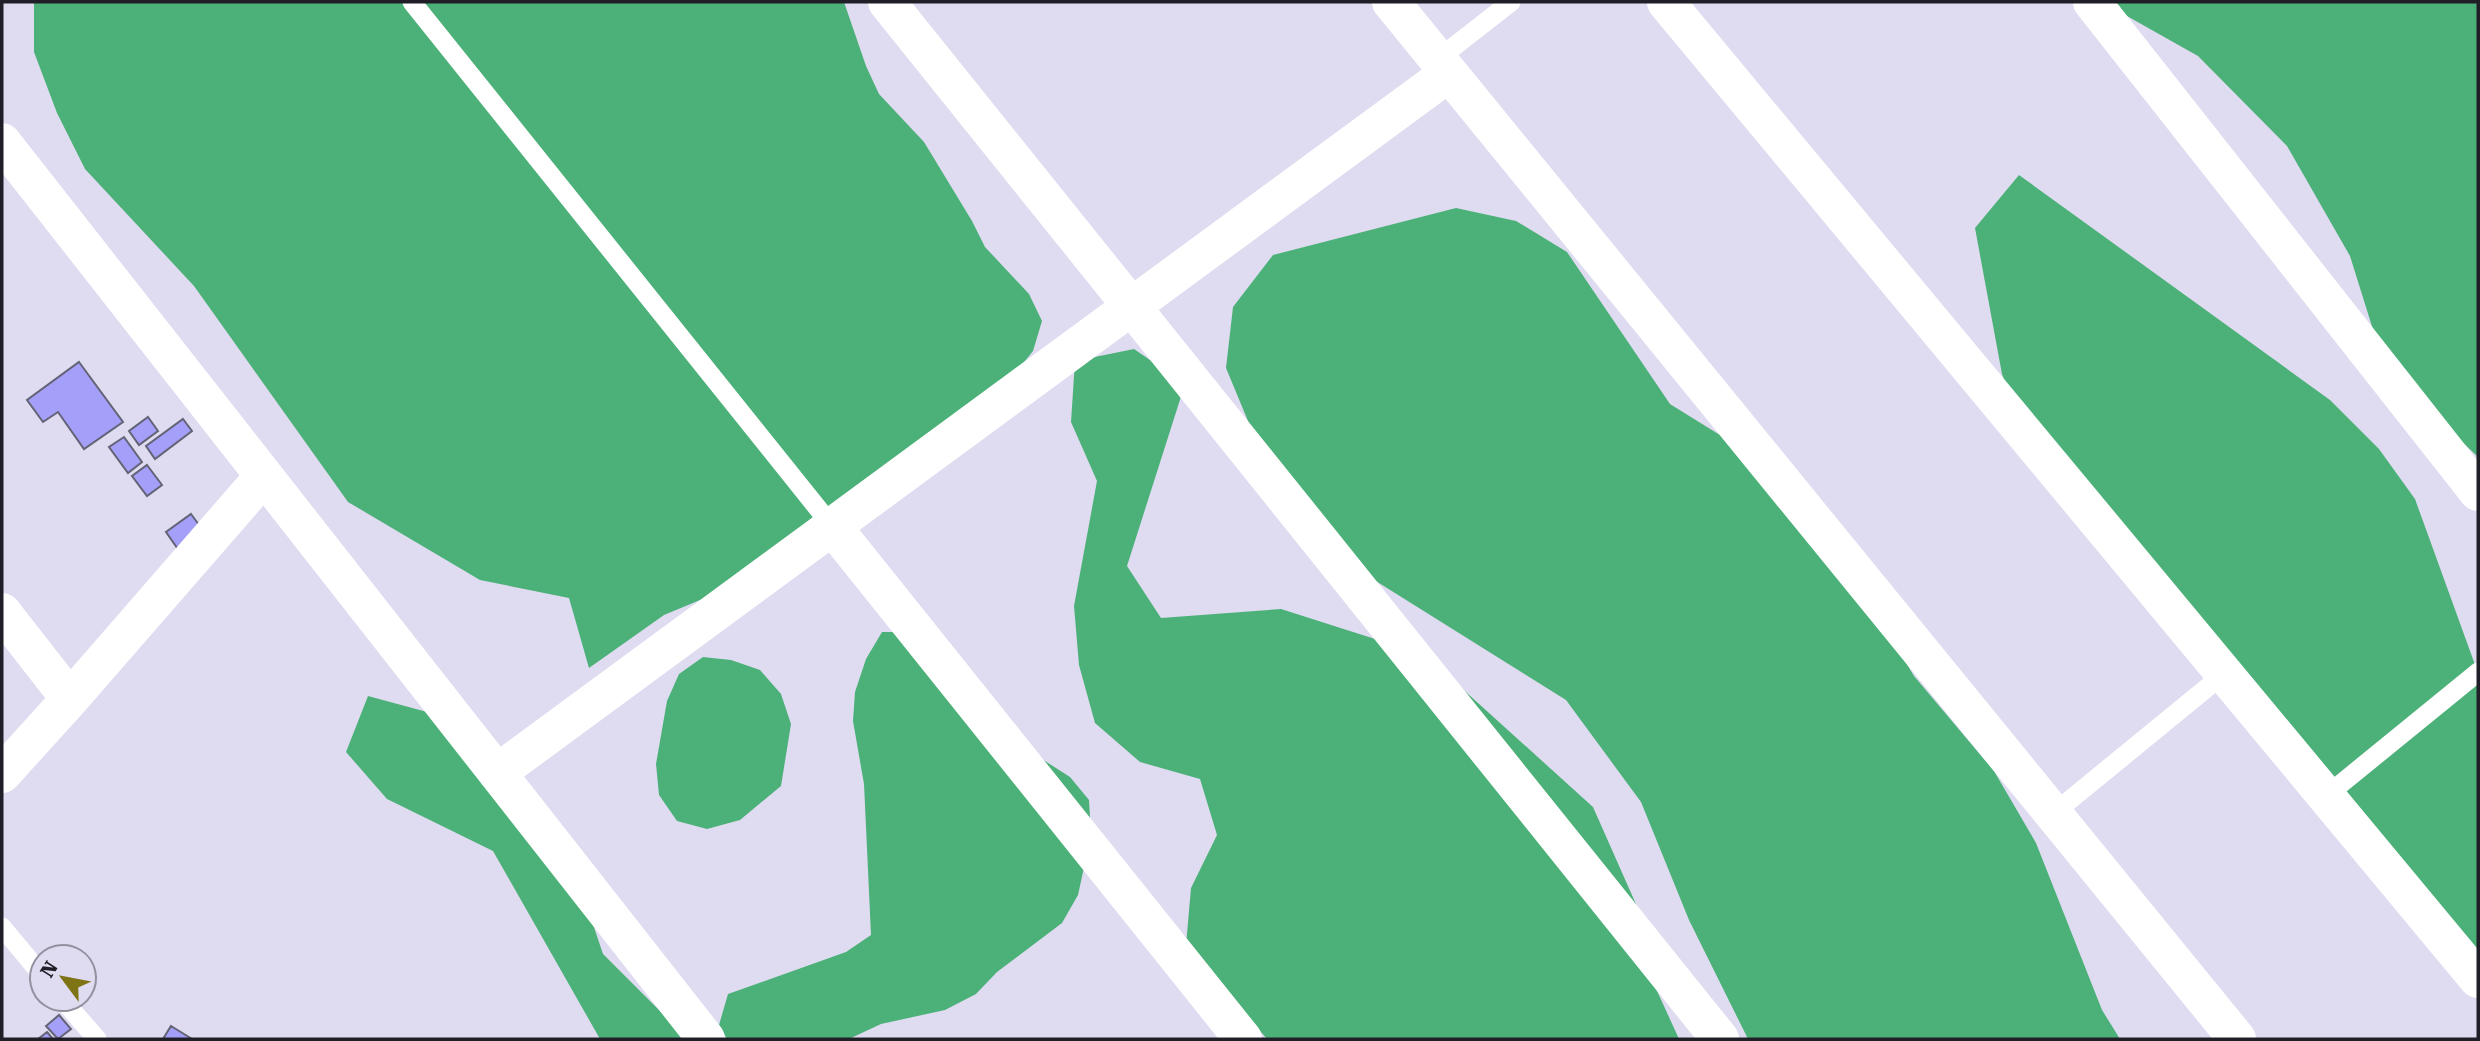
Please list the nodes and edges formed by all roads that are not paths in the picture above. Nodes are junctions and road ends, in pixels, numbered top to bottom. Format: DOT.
graph roads {
  1 [pos="412,2"];
  2 [pos="887,2"];
  3 [pos="1391,2"];
  4 [pos="1511,2"];
  5 [pos="1666,2"];
  6 [pos="2092,2"];
  7 [pos="1443,66"];
  8 [pos="2,142"];
  9 [pos="1131,307"];
  10 [pos="264,476"];
  11 [pos="2478,492"];
  12 [pos="832,526"];
  13 [pos="2,612"];
  14 [pos="2478,672"];
  15 [pos="2225,673"];
  16 [pos="70,699"];
  17 [pos="497,773"];
  18 [pos="2,774"];
  19 [pos="2326,796"];
  20 [pos="2054,813"];
  21 [pos="2,928"];
  22 [pos="28,959"];
  23 [pos="2478,979"];
  24 [pos="74,1013"];
  25 [pos="97,1039"];
  26 [pos="706,1039"];
  27 [pos="1243,1039"];
  28 [pos="1720,1039"];
  29 [pos="2237,1039"];
  1 -- 12 [label="lane"];
  2 -- 9 [label="street"];
  3 -- 7 [label="street"];
  4 -- 7 [label="lane"];
  5 -- 15 [label="street"];
  6 -- 11 [label="street"];
  7 -- 9 [label="street"];
  7 -- 20 [label="street"];
  8 -- 10 [label="street"];
  9 -- 12 [label="street"];
  9 -- 28 [label="street"];
  10 -- 16 [label="street"];
  10 -- 17 [label="street"];
  12 -- 17 [label="street"];
  12 -- 27 [label="street"];
  13 -- 16 [label="street"];
  14 -- 19 [label="lane"];
  15 -- 19 [label="street"];
  15 -- 20 [label="lane"];
  16 -- 18 [label="street"];
  17 -- 26 [label="street"];
  19 -- 23 [label="street"];
  20 -- 29 [label="street"];
  21 -- 22 [label="lane"];
  24 -- 25 [label="lane"];
}
